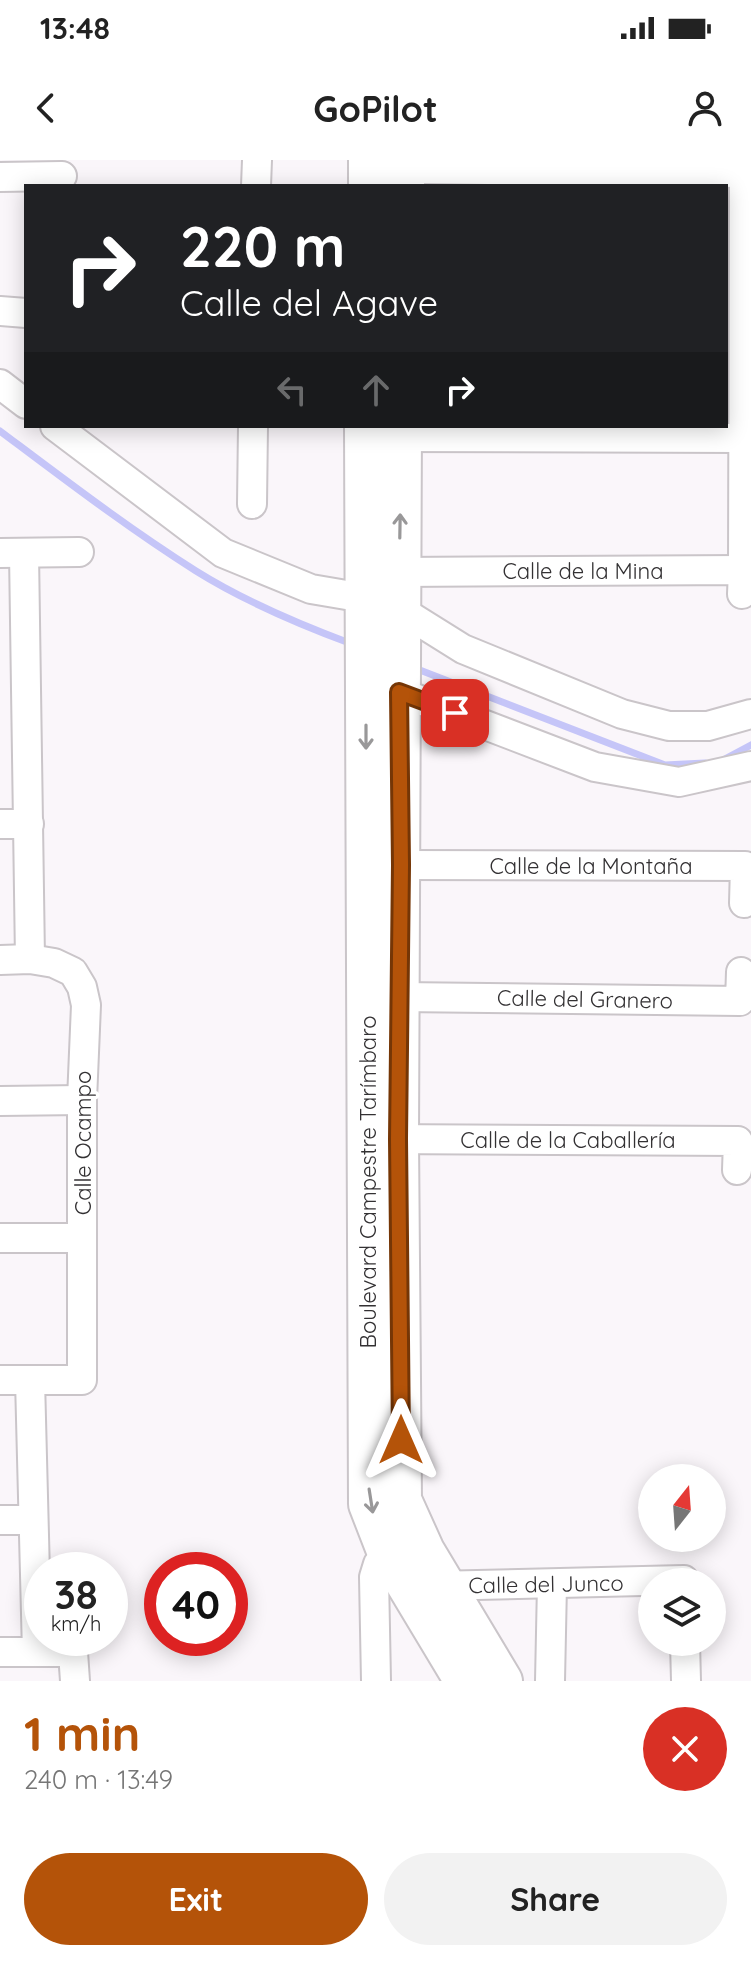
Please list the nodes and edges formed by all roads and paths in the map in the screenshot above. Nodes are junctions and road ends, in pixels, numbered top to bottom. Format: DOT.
graph roads {
  1 [pos="257,160"];
  2 [pos="744,166"];
  3 [pos="390,172"];
  4 [pos="62,176"];
  5 [pos="0,177"];
  6 [pos="256,184"];
  7 [pos="734,306"];
  8 [pos="0,311"];
  9 [pos="24,313"];
  10 [pos="0,384"];
  11 [pos="24,402"];
  12 [pos="58,428"];
  13 [pos="253,428"];
  14 [pos="383,431"];
  15 [pos="743,438"];
  16 [pos="252,504"];
  17 [pos="79,552"];
  18 [pos="12,553"];
  19 [pos="386,632"];
  20 [pos="13,684"];
  21 [pos="751,714"];
  22 [pos="751,766"];
  23 [pos="0,824"];
  24 [pos="29,824"];
  25 [pos="401,865"];
  26 [pos="744,903"];
  27 [pos="30,959"];
  28 [pos="0,960"];
  29 [pos="741,972"];
  30 [pos="400,997"];
  31 [pos="82,1100"];
  32 [pos="0,1101"];
  33 [pos="383,1139"];
  34 [pos="737,1170"];
  35 [pos="0,1238"];
  36 [pos="82,1238"];
  37 [pos="0,1380"];
  38 [pos="30,1380"];
  39 [pos="0,1520"];
  40 [pos="32,1520"];
  41 [pos="33,1552"];
  42 [pos="416,1569"];
  43 [pos="638,1576"];
  44 [pos="552,1584"];
  45 [pos="0,1652"];
  46 [pos="24,1652"];
  47 [pos="73,1656"];
  48 [pos="685,1656"];
  49 [pos="75,1681"];
  50 [pos="376,1681"];
  51 [pos="465,1681"];
  52 [pos="502,1681"];
  53 [pos="550,1681"];
  54 [pos="686,1681"];
  1 -- 6 [label="street"];
  2 -- 3 [label="street"];
  2 -- 7 [label="street"];
  4 -- 5 [label="street"];
  7 -- 15 [label="street"];
  8 -- 9 [label="street"];
  10 -- 11 [label="street"];
  12 -- 19 [label="street"];
  13 -- 16 [label="street"];
  14 -- 15 [label="street"];
  14 -- 19 [label="street"];
  15 -- 19 [label="street, Calle de la Mina"];
  17 -- 18 [label="street"];
  18 -- 20 [label="street"];
  19 -- 21 [label="street"];
  19 -- 22 [label="street"];
  19 -- 25 [label="street, Boulevard Campestre Tarímbaro"];
  19 -- 33 [label="street, Boulevard Campestre Tarímbaro, one-way"];
  20 -- 24 [label="street"];
  23 -- 24 [label="street"];
  24 -- 27 [label="street"];
  25 -- 26 [label="street, Calle de la Montaña"];
  25 -- 30 [label="street, Boulevard Campestre Tarímbaro"];
  27 -- 28 [label="street, Calle Ocampo"];
  27 -- 31 [label="street, Calle Ocampo"];
  29 -- 30 [label="street, Calle del Granero"];
  30 -- 33 [label="street, Boulevard Campestre Tarímbaro"];
  31 -- 32 [label="street"];
  31 -- 36 [label="street, Calle Ocampo"];
  33 -- 34 [label="street, Calle de la Caballería"];
  33 -- 42 [label="street, Boulevard Campestre Tarímbaro"];
  35 -- 36 [label="street"];
  36 -- 38 [label="street, Calle Ocampo"];
  37 -- 38 [label="street"];
  38 -- 40 [label="street"];
  39 -- 40 [label="street"];
  40 -- 41 [label="street"];
  42 -- 44 [label="street, Calle del Junco"];
  42 -- 50 [label="street"];
  42 -- 51 [label="street, Boulevard Campestre Tarímbaro"];
  42 -- 52 [label="street, Boulevard Campestre Tarímbaro"];
  43 -- 44 [label="street, Calle del Junco"];
  44 -- 53 [label="street"];
  45 -- 46 [label="street"];
  47 -- 49 [label="street"];
  48 -- 54 [label="street"];
}
